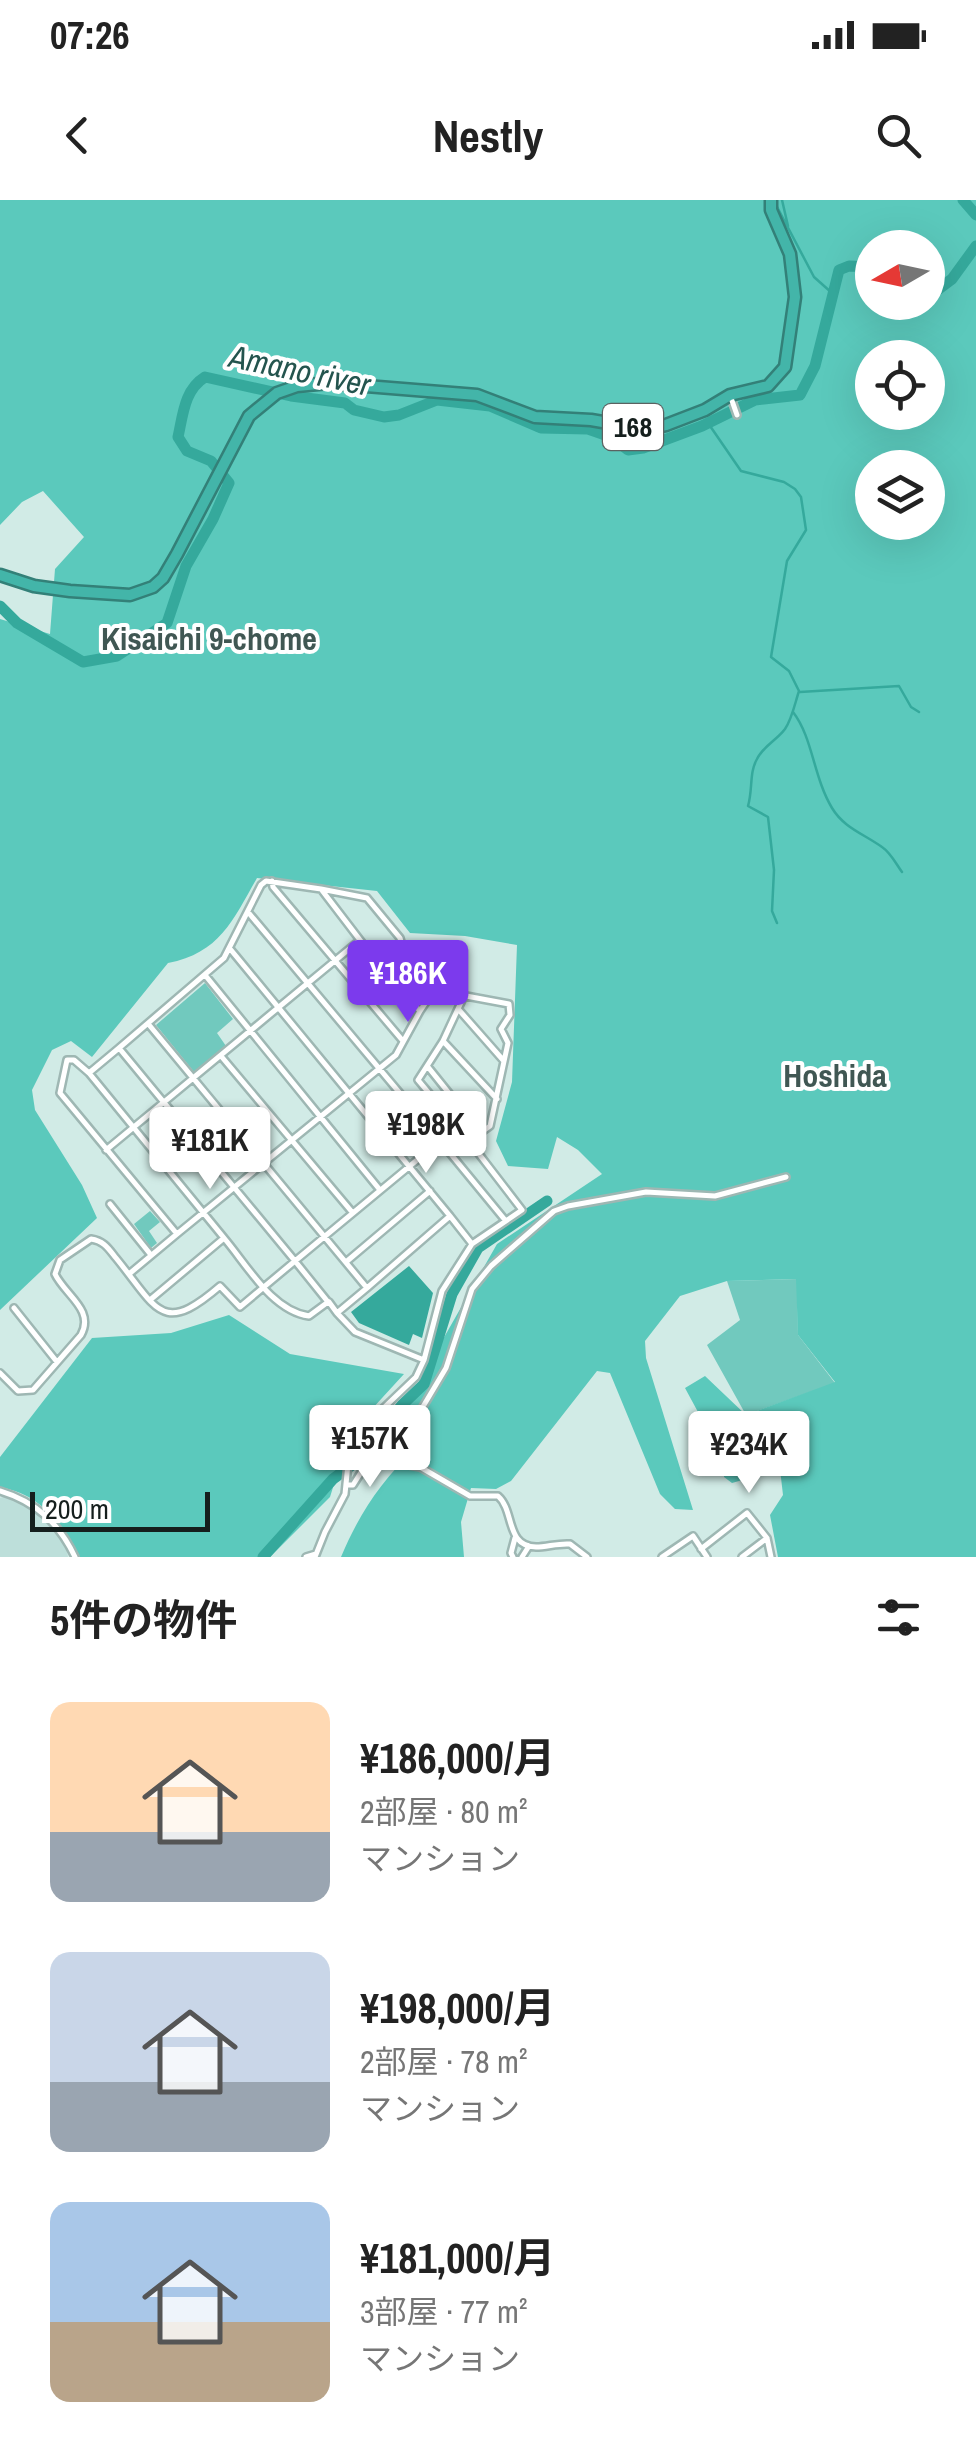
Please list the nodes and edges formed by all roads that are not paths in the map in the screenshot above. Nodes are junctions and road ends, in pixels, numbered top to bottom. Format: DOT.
graph roads {
  1 [pos="771,200"];
  2 [pos="731,398"];
  3 [pos="737,415"];
  4 [pos="0,575"];
  5 [pos="272,881"];
  6 [pos="320,890"];
  7 [pos="248,912"];
  8 [pos="360,940"];
  9 [pos="231,950"];
  10 [pos="404,953"];
  11 [pos="335,962"];
  12 [pos="384,971"];
  13 [pos="204,975"];
  14 [pos="310,983"];
  15 [pos="434,990"];
  16 [pos="464,996"];
  17 [pos="280,1008"];
  18 [pos="459,1010"];
  19 [pos="420,1011"];
  20 [pos="150,1026"];
  21 [pos="250,1032"];
  22 [pos="403,1041"];
  23 [pos="443,1041"];
  24 [pos="119,1048"];
  25 [pos="222,1056"];
  26 [pos="504,1060"];
  27 [pos="428,1067"];
  28 [pos="380,1069"];
  29 [pos="89,1074"];
  30 [pos="194,1077"];
  31 [pos="349,1094"];
  32 [pos="497,1099"];
  33 [pos="164,1102"];
  34 [pos="320,1116"];
  35 [pos="134,1128"];
  36 [pos="481,1133"];
  37 [pos="292,1140"];
  38 [pos="469,1141"];
  39 [pos="440,1142"];
  40 [pos="106,1150"];
  41 [pos="264,1164"];
  42 [pos="410,1166"];
  43 [pos="786,1177"];
  44 [pos="235,1187"];
  45 [pos="380,1190"];
  46 [pos="430,1192"];
  47 [pos="110,1204"];
  48 [pos="204,1212"];
  49 [pos="352,1212"];
  50 [pos="450,1216"];
  51 [pos="506,1221"];
  52 [pos="177,1234"];
  53 [pos="325,1237"];
  54 [pos="224,1238"];
  55 [pos="472,1244"];
  56 [pos="151,1255"];
  57 [pos="295,1261"];
  58 [pos="346,1262"];
  59 [pos="129,1274"];
  60 [pos="264,1285"];
  61 [pos="367,1288"];
  62 [pos="150,1300"];
  63 [pos="328,1302"];
  64 [pos="14,1308"];
  65 [pos="338,1312"];
  66 [pos="424,1360"];
  67 [pos="57,1362"];
  68 [pos="0,1373"];
  69 [pos="354,1454"];
  70 [pos="368,1458"];
  71 [pos="379,1460"];
  72 [pos="348,1485"];
  73 [pos="0,1491"];
  74 [pos="516,1538"];
  75 [pos="766,1538"];
  76 [pos="529,1546"];
  77 [pos="701,1549"];
  78 [pos="316,1556"];
  79 [pos="665,1556"];
  80 [pos="75,1557"];
  81 [pos="306,1557"];
  82 [pos="513,1557"];
  83 [pos="522,1557"];
  84 [pos="587,1557"];
  85 [pos="707,1557"];
  86 [pos="742,1557"];
  87 [pos="771,1557"];
  1 -- 2 [label="highway, 168"];
  2 -- 3 [label="street"];
  2 -- 4 [label="highway, 168"];
  5 -- 6 [label="street"];
  5 -- 7 [label="street"];
  5 -- 11 [label="street"];
  6 -- 8 [label="street"];
  6 -- 10 [label="street"];
  7 -- 9 [label="street"];
  7 -- 14 [label="street"];
  8 -- 11 [label="street"];
  8 -- 12 [label="street"];
  9 -- 13 [label="street"];
  9 -- 17 [label="street"];
  10 -- 12 [label="street"];
  10 -- 15 [label="street"];
  11 -- 14 [label="street"];
  11 -- 22 [label="street"];
  12 -- 19 [label="street"];
  13 -- 20 [label="street"];
  13 -- 21 [label="street"];
  14 -- 17 [label="street"];
  14 -- 28 [label="street"];
  15 -- 16 [label="street"];
  15 -- 19 [label="street"];
  16 -- 18 [label="street"];
  16 -- 26 [label="street"];
  17 -- 21 [label="street"];
  17 -- 31 [label="street"];
  18 -- 23 [label="street"];
  18 -- 26 [label="street"];
  19 -- 22 [label="street"];
  20 -- 24 [label="street"];
  20 -- 30 [label="street"];
  21 -- 25 [label="street"];
  21 -- 34 [label="street"];
  22 -- 28 [label="street"];
  23 -- 27 [label="street"];
  23 -- 32 [label="street"];
  24 -- 29 [label="street"];
  24 -- 33 [label="street"];
  25 -- 30 [label="street"];
  25 -- 37 [label="street"];
  26 -- 32 [label="street"];
  27 -- 36 [label="street"];
  27 -- 38 [label="street"];
  28 -- 31 [label="street"];
  28 -- 39 [label="street"];
  29 -- 35 [label="street"];
  29 -- 40 [label="street"];
  30 -- 33 [label="street"];
  30 -- 41 [label="street"];
  31 -- 34 [label="street"];
  31 -- 42 [label="street"];
  32 -- 36 [label="street"];
  33 -- 35 [label="street"];
  33 -- 44 [label="street"];
  34 -- 37 [label="street"];
  34 -- 45 [label="street"];
  35 -- 40 [label="street"];
  35 -- 48 [label="street"];
  36 -- 38 [label="street"];
  37 -- 41 [label="street"];
  37 -- 49 [label="street"];
  38 -- 51 [label="street"];
  39 -- 42 [label="street"];
  39 -- 51 [label="street"];
  40 -- 52 [label="street"];
  41 -- 44 [label="street"];
  41 -- 53 [label="street"];
  42 -- 45 [label="street"];
  42 -- 46 [label="street"];
  43 -- 71 [label="street"];
  44 -- 48 [label="street"];
  44 -- 57 [label="street"];
  45 -- 49 [label="street"];
  46 -- 50 [label="street"];
  46 -- 58 [label="street"];
  47 -- 56 [label="street"];
  48 -- 52 [label="street"];
  48 -- 54 [label="street"];
  49 -- 53 [label="street"];
  50 -- 55 [label="street"];
  50 -- 61 [label="street"];
  51 -- 55 [label="street"];
  52 -- 56 [label="street"];
  53 -- 57 [label="street"];
  53 -- 58 [label="street"];
  54 -- 60 [label="street"];
  54 -- 62 [label="street"];
  55 -- 66 [label="street"];
  56 -- 59 [label="street"];
  57 -- 60 [label="street"];
  57 -- 63 [label="street"];
  58 -- 61 [label="street"];
  59 -- 62 [label="street"];
  59 -- 67 [label="street"];
  60 -- 62 [label="street"];
  60 -- 63 [label="street"];
  61 -- 65 [label="street"];
  63 -- 65 [label="street"];
  64 -- 67 [label="street"];
  65 -- 66 [label="street"];
  66 -- 69 [label="street"];
  67 -- 68 [label="street"];
  69 -- 70 [label="street"];
  69 -- 72 [label="street"];
  70 -- 71 [label="street"];
  70 -- 72 [label="street"];
  71 -- 74 [label="street"];
  72 -- 78 [label="street"];
  73 -- 80 [label="street"];
  74 -- 76 [label="street"];
  74 -- 82 [label="street"];
  75 -- 77 [label="street"];
  75 -- 86 [label="street"];
  75 -- 87 [label="street"];
  76 -- 83 [label="street"];
  76 -- 84 [label="street"];
  77 -- 79 [label="street"];
  77 -- 85 [label="street"];
  78 -- 81 [label="street"];
}
